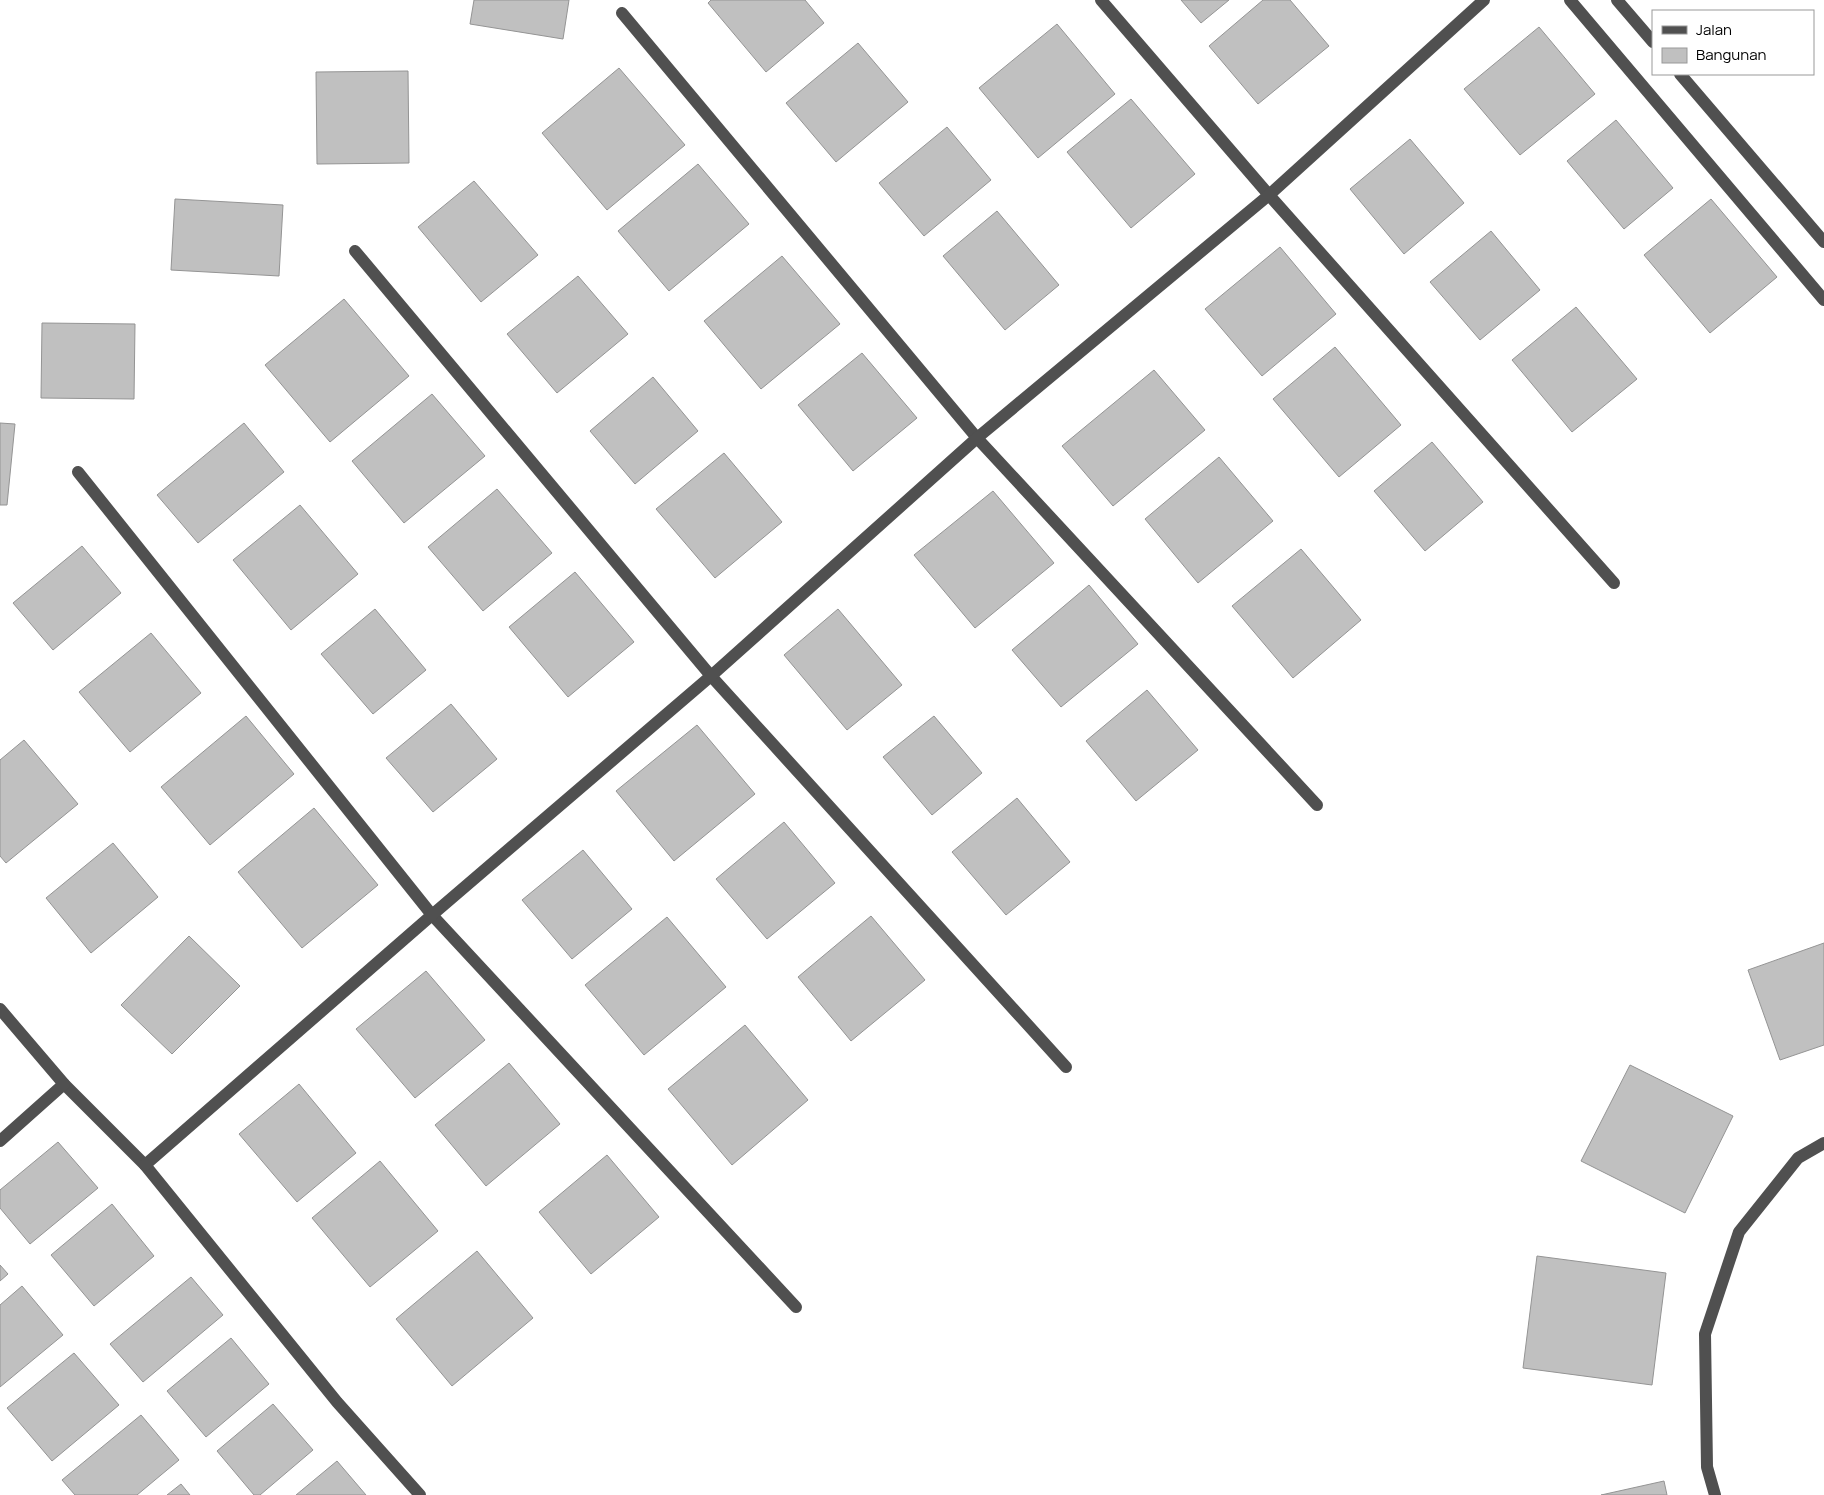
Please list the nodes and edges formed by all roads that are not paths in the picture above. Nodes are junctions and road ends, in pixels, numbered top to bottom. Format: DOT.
graph roads {
  1 [pos="1101,0"];
  2 [pos="1484,0"];
  3 [pos="1570,0"];
  4 [pos="1617,0"];
  5 [pos="622,13"];
  6 [pos="1652,41"];
  7 [pos="1681,75"];
  8 [pos="1269,195"];
  9 [pos="1824,242"];
  10 [pos="355,251"];
  11 [pos="1824,300"];
  12 [pos="977,438"];
  13 [pos="78,472"];
  14 [pos="1614,583"];
  15 [pos="711,676"];
  16 [pos="1317,805"];
  17 [pos="432,915"];
  18 [pos="0,1009"];
  19 [pos="1066,1067"];
  20 [pos="64,1084"];
  21 [pos="0,1142"];
  22 [pos="1824,1143"];
  23 [pos="145,1165"];
  24 [pos="796,1307"];
  25 [pos="420,1495"];
  26 [pos="1714,1495"];
  1 -- 8 [label="street"];
  2 -- 8 [label="street"];
  3 -- 11 [label="street"];
  4 -- 6 [label="street"];
  5 -- 12 [label="street"];
  7 -- 9 [label="street"];
  8 -- 12 [label="street"];
  8 -- 14 [label="street"];
  10 -- 15 [label="street"];
  12 -- 15 [label="street"];
  12 -- 16 [label="street"];
  13 -- 17 [label="street"];
  15 -- 17 [label="street"];
  15 -- 19 [label="street"];
  17 -- 23 [label="street"];
  17 -- 24 [label="street"];
  18 -- 20 [label="street"];
  20 -- 21 [label="street"];
  20 -- 23 [label="street"];
  22 -- 26 [label="street"];
  23 -- 25 [label="street"];
}
